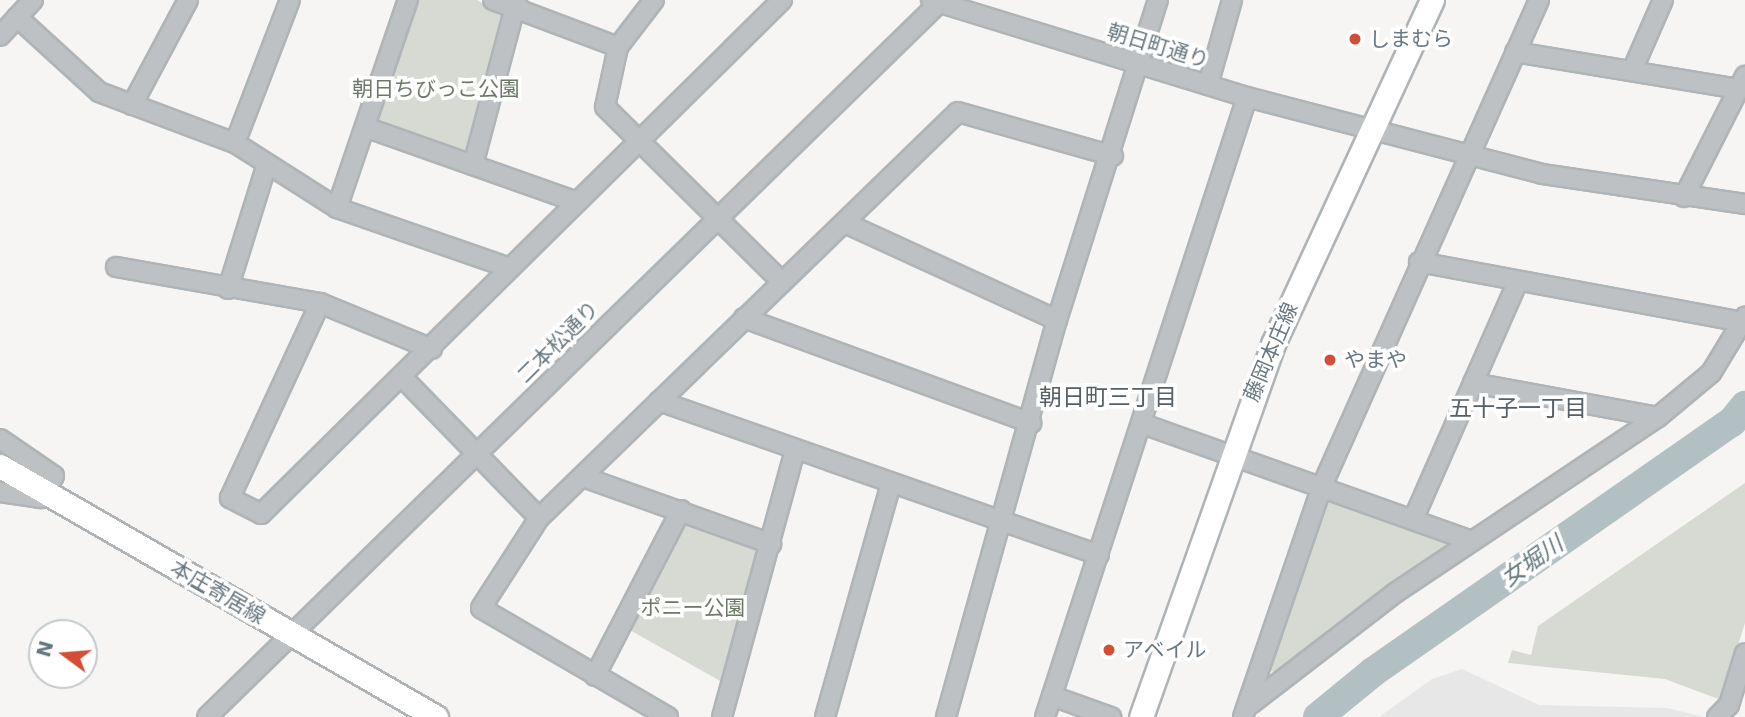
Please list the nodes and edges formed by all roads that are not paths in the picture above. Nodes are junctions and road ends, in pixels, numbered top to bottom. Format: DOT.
graph roads {
  1 [pos="33,0"];
  2 [pos="188,0"];
  3 [pos="290,0"];
  4 [pos="408,0"];
  5 [pos="493,0"];
  6 [pos="654,0"];
  7 [pos="782,0"];
  8 [pos="1158,0"];
  9 [pos="1232,0"];
  10 [pos="1432,0"];
  11 [pos="1539,0"];
  12 [pos="1663,0"];
  13 [pos="938,1"];
  14 [pos="515,4"];
  15 [pos="17,17"];
  16 [pos="0,36"];
  17 [pos="618,47"];
  18 [pos="1515,52"];
  19 [pos="1142,65"];
  20 [pos="1632,71"];
  21 [pos="1742,83"];
  22 [pos="1208,85"];
  23 [pos="1247,97"];
  24 [pos="132,105"];
  25 [pos="365,127"];
  26 [pos="1373,128"];
  27 [pos="638,141"];
  28 [pos="235,143"];
  29 [pos="1466,154"];
  30 [pos="1113,156"];
  31 [pos="267,164"];
  32 [pos="473,165"];
  33 [pos="1684,197"];
  34 [pos="577,202"];
  35 [pos="1745,204"];
  36 [pos="337,208"];
  37 [pos="716,217"];
  38 [pos="845,223"];
  39 [pos="1419,262"];
  40 [pos="116,267"];
  41 [pos="510,268"];
  42 [pos="1518,281"];
  43 [pos="782,282"];
  44 [pos="228,289"];
  45 [pos="320,303"];
  46 [pos="744,318"];
  47 [pos="1057,320"];
  48 [pos="1744,320"];
  49 [pos="432,349"];
  50 [pos="402,378"];
  51 [pos="1473,383"];
  52 [pos="659,401"];
  53 [pos="1658,417"];
  54 [pos="1031,423"];
  55 [pos="1143,424"];
  56 [pos="0,439"];
  57 [pos="795,450"];
  58 [pos="478,453"];
  59 [pos="1229,453"];
  60 [pos="0,466"];
  61 [pos="583,477"];
  62 [pos="891,484"];
  63 [pos="1322,486"];
  64 [pos="0,492"];
  65 [pos="48,494"];
  66 [pos="681,510"];
  67 [pos="539,518"];
  68 [pos="1413,520"];
  69 [pos="1002,523"];
  70 [pos="1471,541"];
  71 [pos="771,544"];
  72 [pos="1099,555"];
  73 [pos="290,633"];
  74 [pos="1745,653"];
  75 [pos="595,676"];
  76 [pos="1052,696"];
  77 [pos="1731,705"];
  78 [pos="407,710"];
  79 [pos="1247,710"];
  80 [pos="658,714"];
  81 [pos="207,717"];
  82 [pos="436,717"];
  83 [pos="722,717"];
  84 [pos="825,717"];
  85 [pos="946,717"];
  86 [pos="1045,717"];
  87 [pos="1111,717"];
  88 [pos="1141,717"];
  1 -- 15 [label="street"];
  2 -- 24 [label="street"];
  3 -- 28 [label="street"];
  4 -- 25 [label="street"];
  5 -- 14 [label="street"];
  6 -- 17 [label="street"];
  7 -- 27 [label="street"];
  8 -- 19 [label="street"];
  9 -- 22 [label="street"];
  10 -- 26 [label="main road, 藤岡本庄線"];
  11 -- 18 [label="street"];
  12 -- 20 [label="street"];
  13 -- 19 [label="street, 朝日町通り"];
  13 -- 37 [label="street, 二本松通り"];
  14 -- 17 [label="street"];
  14 -- 32 [label="street"];
  15 -- 16 [label="street"];
  15 -- 24 [label="street"];
  17 -- 27 [label="street"];
  18 -- 20 [label="street"];
  18 -- 29 [label="street"];
  19 -- 22 [label="street, 朝日町通り"];
  19 -- 30 [label="street"];
  20 -- 21 [label="street"];
  21 -- 33 [label="street"];
  22 -- 23 [label="street, 朝日町通り"];
  23 -- 26 [label="street, 朝日町通り"];
  23 -- 55 [label="street"];
  24 -- 28 [label="street"];
  25 -- 32 [label="street"];
  25 -- 36 [label="street"];
  26 -- 29 [label="street, 朝日町通り"];
  26 -- 59 [label="main road, 藤岡本庄線"];
  27 -- 34 [label="street"];
  27 -- 37 [label="street"];
  28 -- 31 [label="street"];
  29 -- 33 [label="street, 朝日町通り"];
  29 -- 39 [label="street"];
  30 -- 38 [label="street"];
  30 -- 47 [label="street"];
  31 -- 36 [label="street"];
  31 -- 44 [label="street"];
  32 -- 34 [label="street"];
  33 -- 35 [label="street, 朝日町通り"];
  34 -- 41 [label="street"];
  36 -- 41 [label="street"];
  37 -- 43 [label="street"];
  37 -- 58 [label="street, 二本松通り"];
  38 -- 43 [label="street"];
  38 -- 47 [label="street"];
  39 -- 42 [label="street"];
  39 -- 63 [label="street"];
  40 -- 44 [label="street"];
  41 -- 49 [label="street"];
  42 -- 48 [label="street"];
  42 -- 51 [label="street"];
  43 -- 46 [label="street"];
  44 -- 45 [label="street"];
  45 -- 49 [label="street"];
  45 -- 50 [label="street"];
  46 -- 52 [label="street"];
  46 -- 54 [label="street"];
  47 -- 54 [label="street"];
  48 -- 53 [label="street"];
  49 -- 50 [label="street"];
  50 -- 58 [label="street"];
  51 -- 53 [label="street"];
  51 -- 68 [label="street"];
  52 -- 57 [label="street"];
  52 -- 61 [label="street"];
  53 -- 70 [label="street"];
  54 -- 69 [label="street"];
  55 -- 59 [label="street"];
  55 -- 72 [label="street"];
  56 -- 65 [label="street"];
  57 -- 62 [label="street"];
  57 -- 71 [label="street"];
  58 -- 67 [label="street"];
  58 -- 73 [label="street, 二本松通り"];
  59 -- 63 [label="street"];
  59 -- 88 [label="main road, 藤岡本庄線"];
  60 -- 65 [label="main road, 本庄寄居線"];
  61 -- 66 [label="street"];
  61 -- 67 [label="street"];
  62 -- 69 [label="street"];
  62 -- 84 [label="street"];
  63 -- 68 [label="street"];
  63 -- 79 [label="street"];
  64 -- 65 [label="street"];
  65 -- 73 [label="main road, 本庄寄居線"];
  66 -- 71 [label="street"];
  66 -- 75 [label="street"];
  67 -- 75 [label="street"];
  68 -- 70 [label="street"];
  69 -- 72 [label="street"];
  69 -- 85 [label="street"];
  70 -- 79 [label="street"];
  71 -- 83 [label="street"];
  72 -- 76 [label="street"];
  73 -- 78 [label="main road, 本庄寄居線"];
  73 -- 81 [label="street, 二本松通り"];
  74 -- 77 [label="street"];
  75 -- 80 [label="street"];
  76 -- 86 [label="street"];
  76 -- 87 [label="street"];
  78 -- 82 [label="main road, 本庄寄居線"];
}
